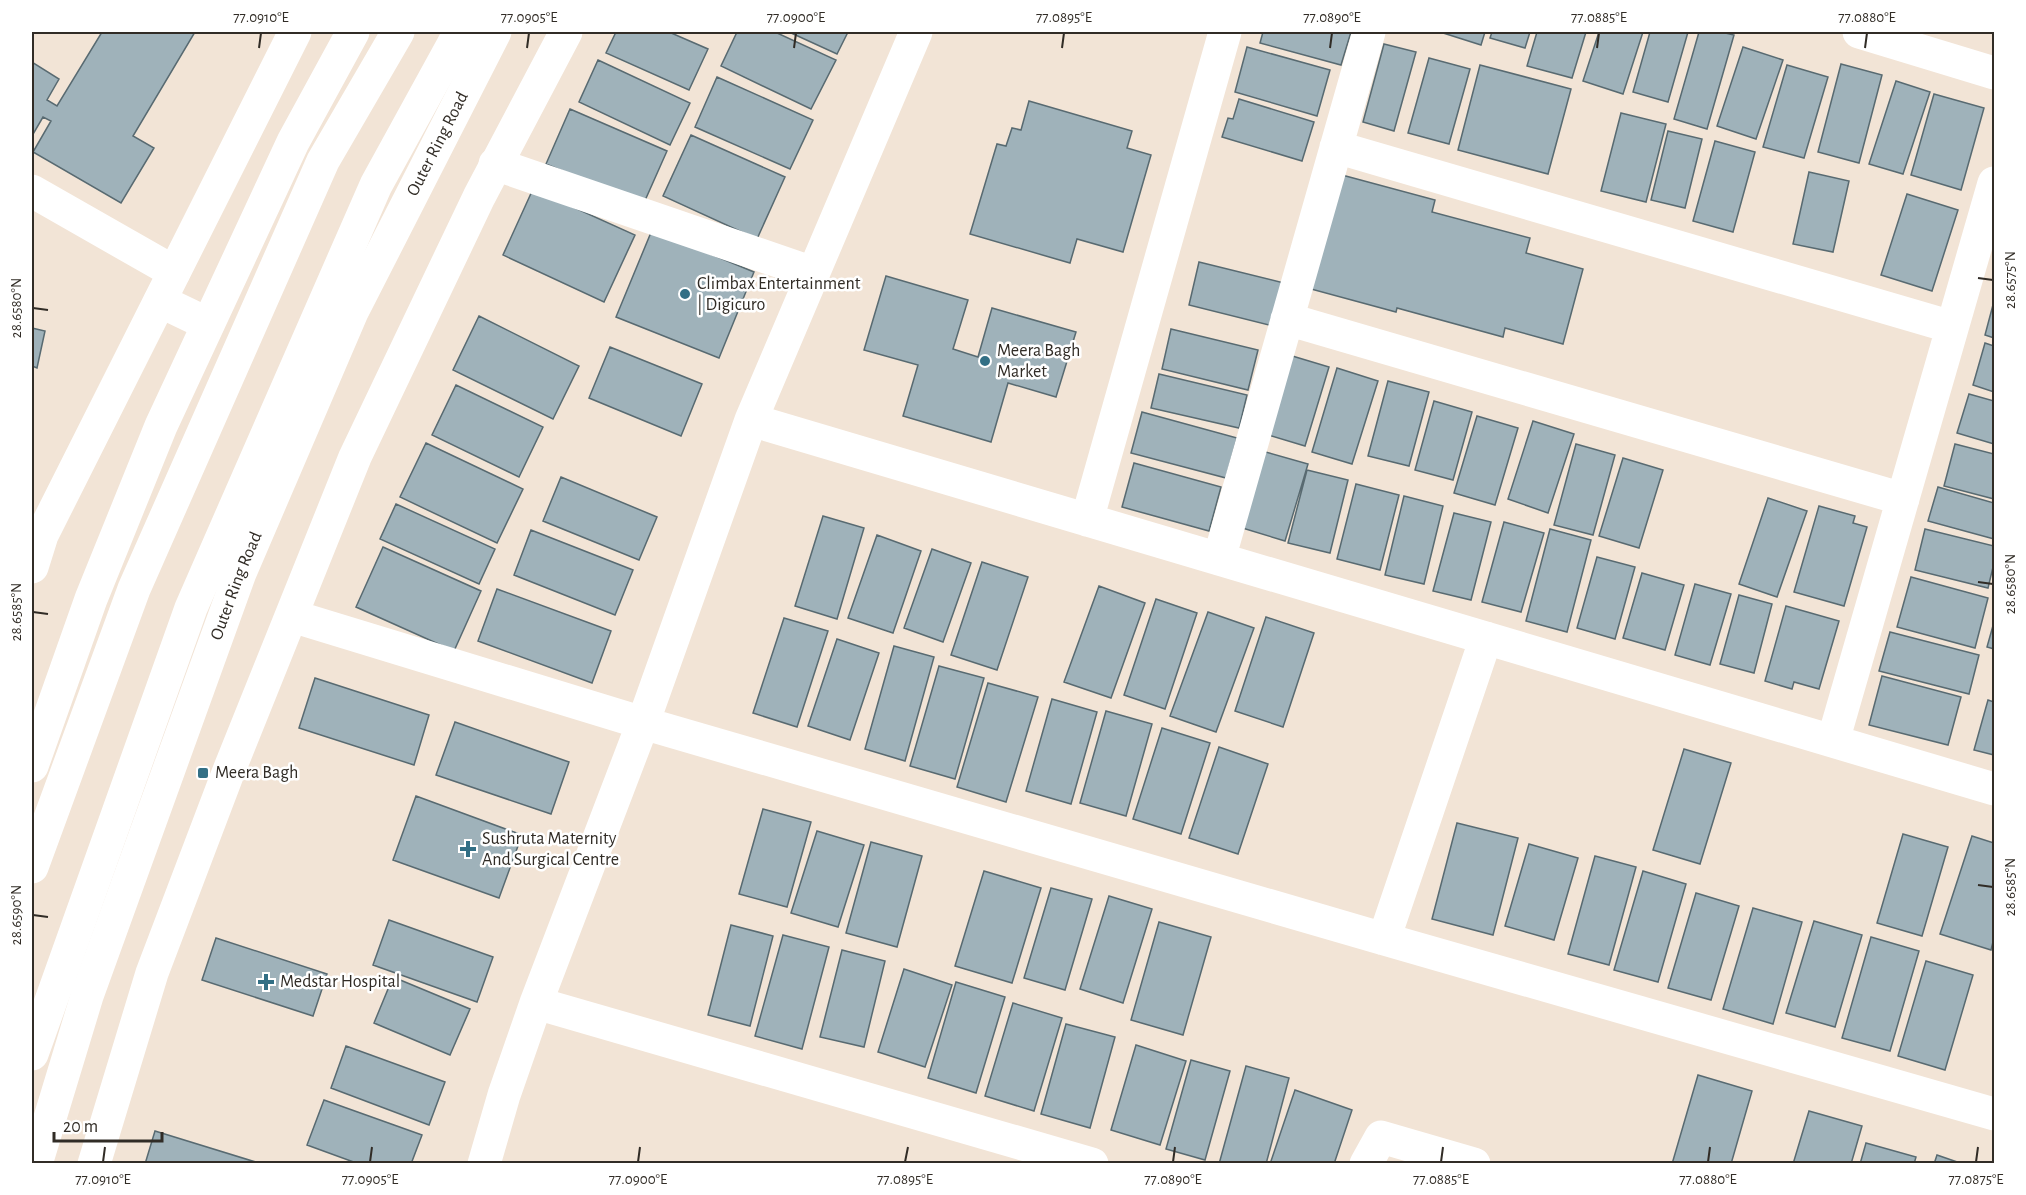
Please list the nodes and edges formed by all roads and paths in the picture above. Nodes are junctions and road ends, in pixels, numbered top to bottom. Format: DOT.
graph roads {
  1 [pos="295,32"];
  2 [pos="353,32"];
  3 [pos="398,32"];
  4 [pos="460,32"];
  5 [pos="495,32"];
  6 [pos="566,32"];
  7 [pos="916,32"];
  8 [pos="1226,32"];
  9 [pos="1369,32"];
  10 [pos="1858,32"];
  11 [pos="1995,73"];
  12 [pos="1336,147"];
  13 [pos="495,164"];
  14 [pos="1995,183"];
  15 [pos="32,191"];
  16 [pos="813,273"];
  17 [pos="167,286"];
  18 [pos="1287,319"];
  19 [pos="208,324"];
  20 [pos="1952,327"];
  21 [pos="751,420"];
  22 [pos="1902,499"];
  23 [pos="1087,520"];
  24 [pos="1219,559"];
  25 [pos="32,567"];
  26 [pos="292,616"];
  27 [pos="1486,638"];
  28 [pos="643,723"];
  29 [pos="1833,741"];
  30 [pos="32,766"];
  31 [pos="1995,789"];
  32 [pos="32,867"];
  33 [pos="1384,939"];
  34 [pos="536,1003"];
  35 [pos="32,1054"];
  36 [pos="1995,1114"];
  37 [pos="36,1164"];
  38 [pos="94,1164"];
  39 [pos="484,1164"];
  40 [pos="1092,1164"];
  41 [pos="1366,1164"];
  42 [pos="1474,1164"];
  1 -- 17 [label="street"];
  2 -- 19 [label="street"];
  3 -- 32 [label="street"];
  4 -- 35 [label="street, Outer Ring Road"];
  5 -- 37 [label="street, Outer Ring Road"];
  6 -- 13 [label="street"];
  7 -- 16 [label="street"];
  8 -- 23 [label="street"];
  9 -- 12 [label="street"];
  10 -- 11 [label="street"];
  12 -- 18 [label="street"];
  12 -- 20 [label="street"];
  13 -- 16 [label="street"];
  13 -- 26 [label="street"];
  14 -- 20 [label="street"];
  15 -- 17 [label="street"];
  16 -- 21 [label="street"];
  17 -- 19 [label="street"];
  17 -- 25 [label="street"];
  18 -- 22 [label="street"];
  18 -- 24 [label="street"];
  19 -- 30 [label="street"];
  20 -- 22 [label="street"];
  21 -- 23 [label="street"];
  21 -- 28 [label="street"];
  22 -- 29 [label="street"];
  23 -- 24 [label="street"];
  24 -- 27 [label="street"];
  26 -- 28 [label="street"];
  26 -- 38 [label="street"];
  27 -- 29 [label="street"];
  27 -- 33 [label="street"];
  28 -- 33 [label="street"];
  28 -- 34 [label="street"];
  29 -- 31 [label="street"];
  33 -- 36 [label="street"];
  34 -- 39 [label="street"];
  34 -- 40 [label="street"];
  41 -- 42 [label="street"];
}
